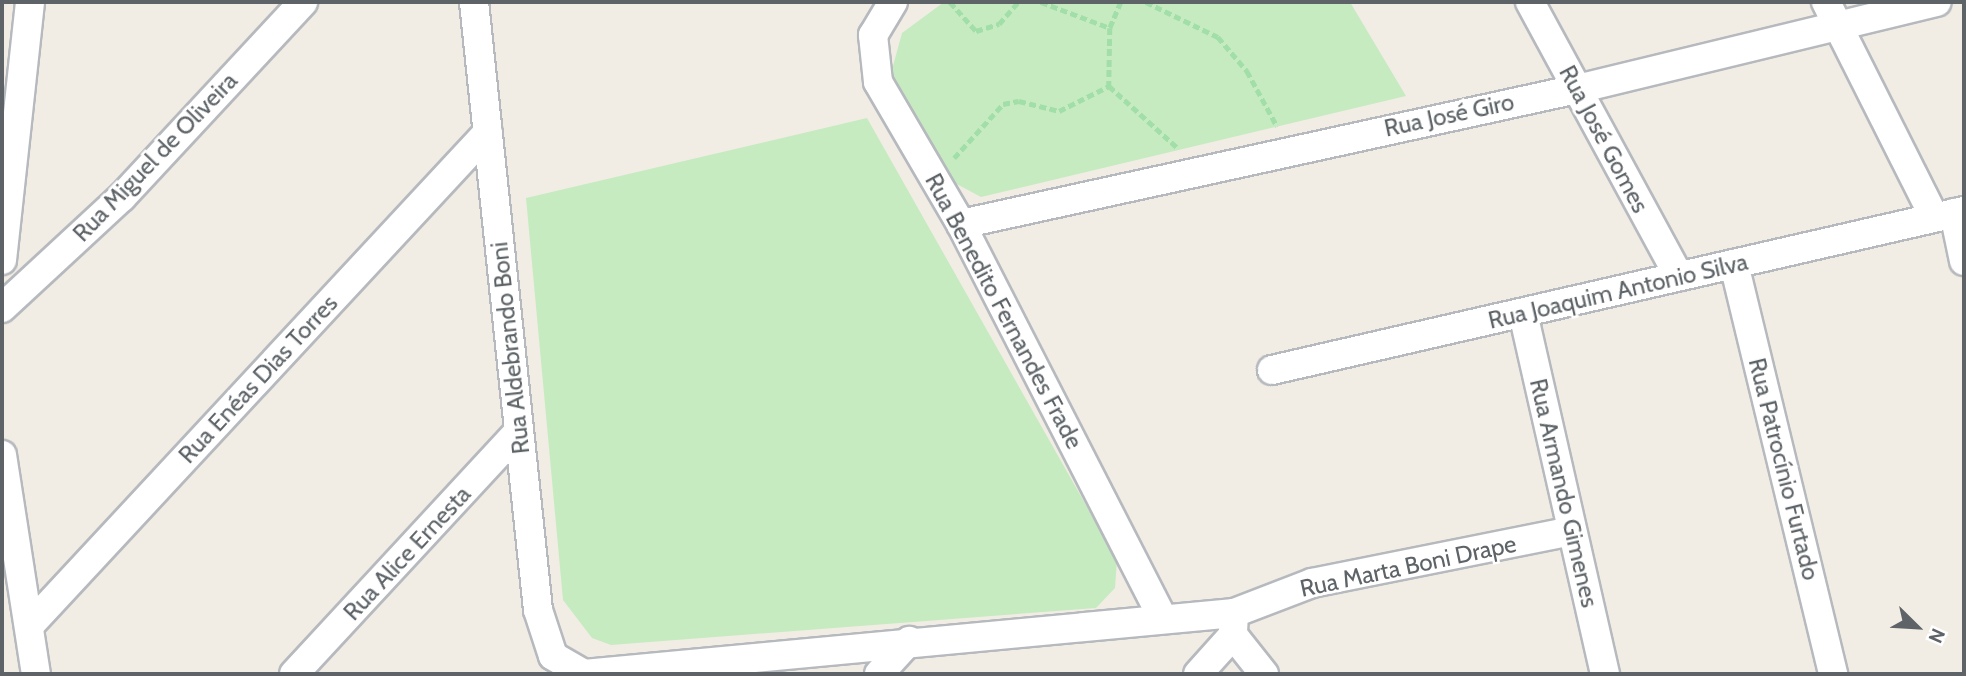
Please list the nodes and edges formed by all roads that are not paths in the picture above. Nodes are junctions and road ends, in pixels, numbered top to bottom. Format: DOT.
graph roads {
  1 [pos="30,2"];
  2 [pos="303,2"];
  3 [pos="474,2"];
  4 [pos="1530,2"];
  5 [pos="1937,2"];
  6 [pos="892,3"];
  7 [pos="1833,14"];
  8 [pos="1577,89"];
  9 [pos="488,132"];
  10 [pos="1951,214"];
  11 [pos="961,224"];
  12 [pos="2,260"];
  13 [pos="1964,261"];
  14 [pos="1734,264"];
  15 [pos="1679,276"];
  16 [pos="2,308"];
  17 [pos="1523,313"];
  18 [pos="1272,370"];
  19 [pos="519,431"];
  20 [pos="2,455"];
  21 [pos="1572,531"];
  22 [pos="1162,616"];
  23 [pos="1234,624"];
  24 [pos="29,626"];
  25 [pos="909,641"];
  26 [pos="36,674"];
  27 [pos="294,674"];
  28 [pos="584,674"];
  29 [pos="879,674"];
  30 [pos="1198,674"];
  31 [pos="1264,674"];
  32 [pos="1605,674"];
  33 [pos="1833,674"];
  1 -- 12 [label="street"];
  2 -- 16 [label="street, Rua Miguel de Oliveira"];
  3 -- 9 [label="street, Rua Aldebrando Boni"];
  4 -- 8 [label="street, Rua José Gomes"];
  5 -- 7 [label="street, Rua José Giro"];
  6 -- 11 [label="street, Rua Benedito Fernandes Frade"];
  7 -- 8 [label="street, Rua José Giro"];
  7 -- 10 [label="street"];
  8 -- 11 [label="street, Rua José Giro"];
  8 -- 15 [label="street, Rua José Gomes"];
  9 -- 19 [label="street, Rua Aldebrando Boni"];
  9 -- 24 [label="street, Rua Enéas Dias Torres"];
  10 -- 13 [label="street"];
  10 -- 14 [label="street, Rua Joaquim Antonio Silva"];
  11 -- 22 [label="street, Rua Benedito Fernandes Frade"];
  14 -- 15 [label="street, Rua Joaquim Antonio Silva"];
  14 -- 33 [label="street, Rua Patrocínio Furtado"];
  15 -- 17 [label="street, Rua Joaquim Antonio Silva"];
  17 -- 18 [label="street, Rua Joaquim Antonio Silva"];
  17 -- 21 [label="street, Rua Armando Gimenes"];
  19 -- 27 [label="street, Rua Alice Ernesta"];
  19 -- 28 [label="street, Rua Aldebrando Boni"];
  20 -- 24 [label="street"];
  21 -- 23 [label="street, Rua Marta Boni Drape"];
  21 -- 32 [label="street, Rua Armando Gimenes"];
  22 -- 23 [label="street, Rua Marta Boni Drape"];
  22 -- 25 [label="street, Rua Marta Boni Drape"];
  23 -- 30 [label="street"];
  23 -- 31 [label="street"];
  24 -- 26 [label="street"];
  25 -- 28 [label="street, Rua Marta Boni Drape"];
  25 -- 29 [label="street"];
}
